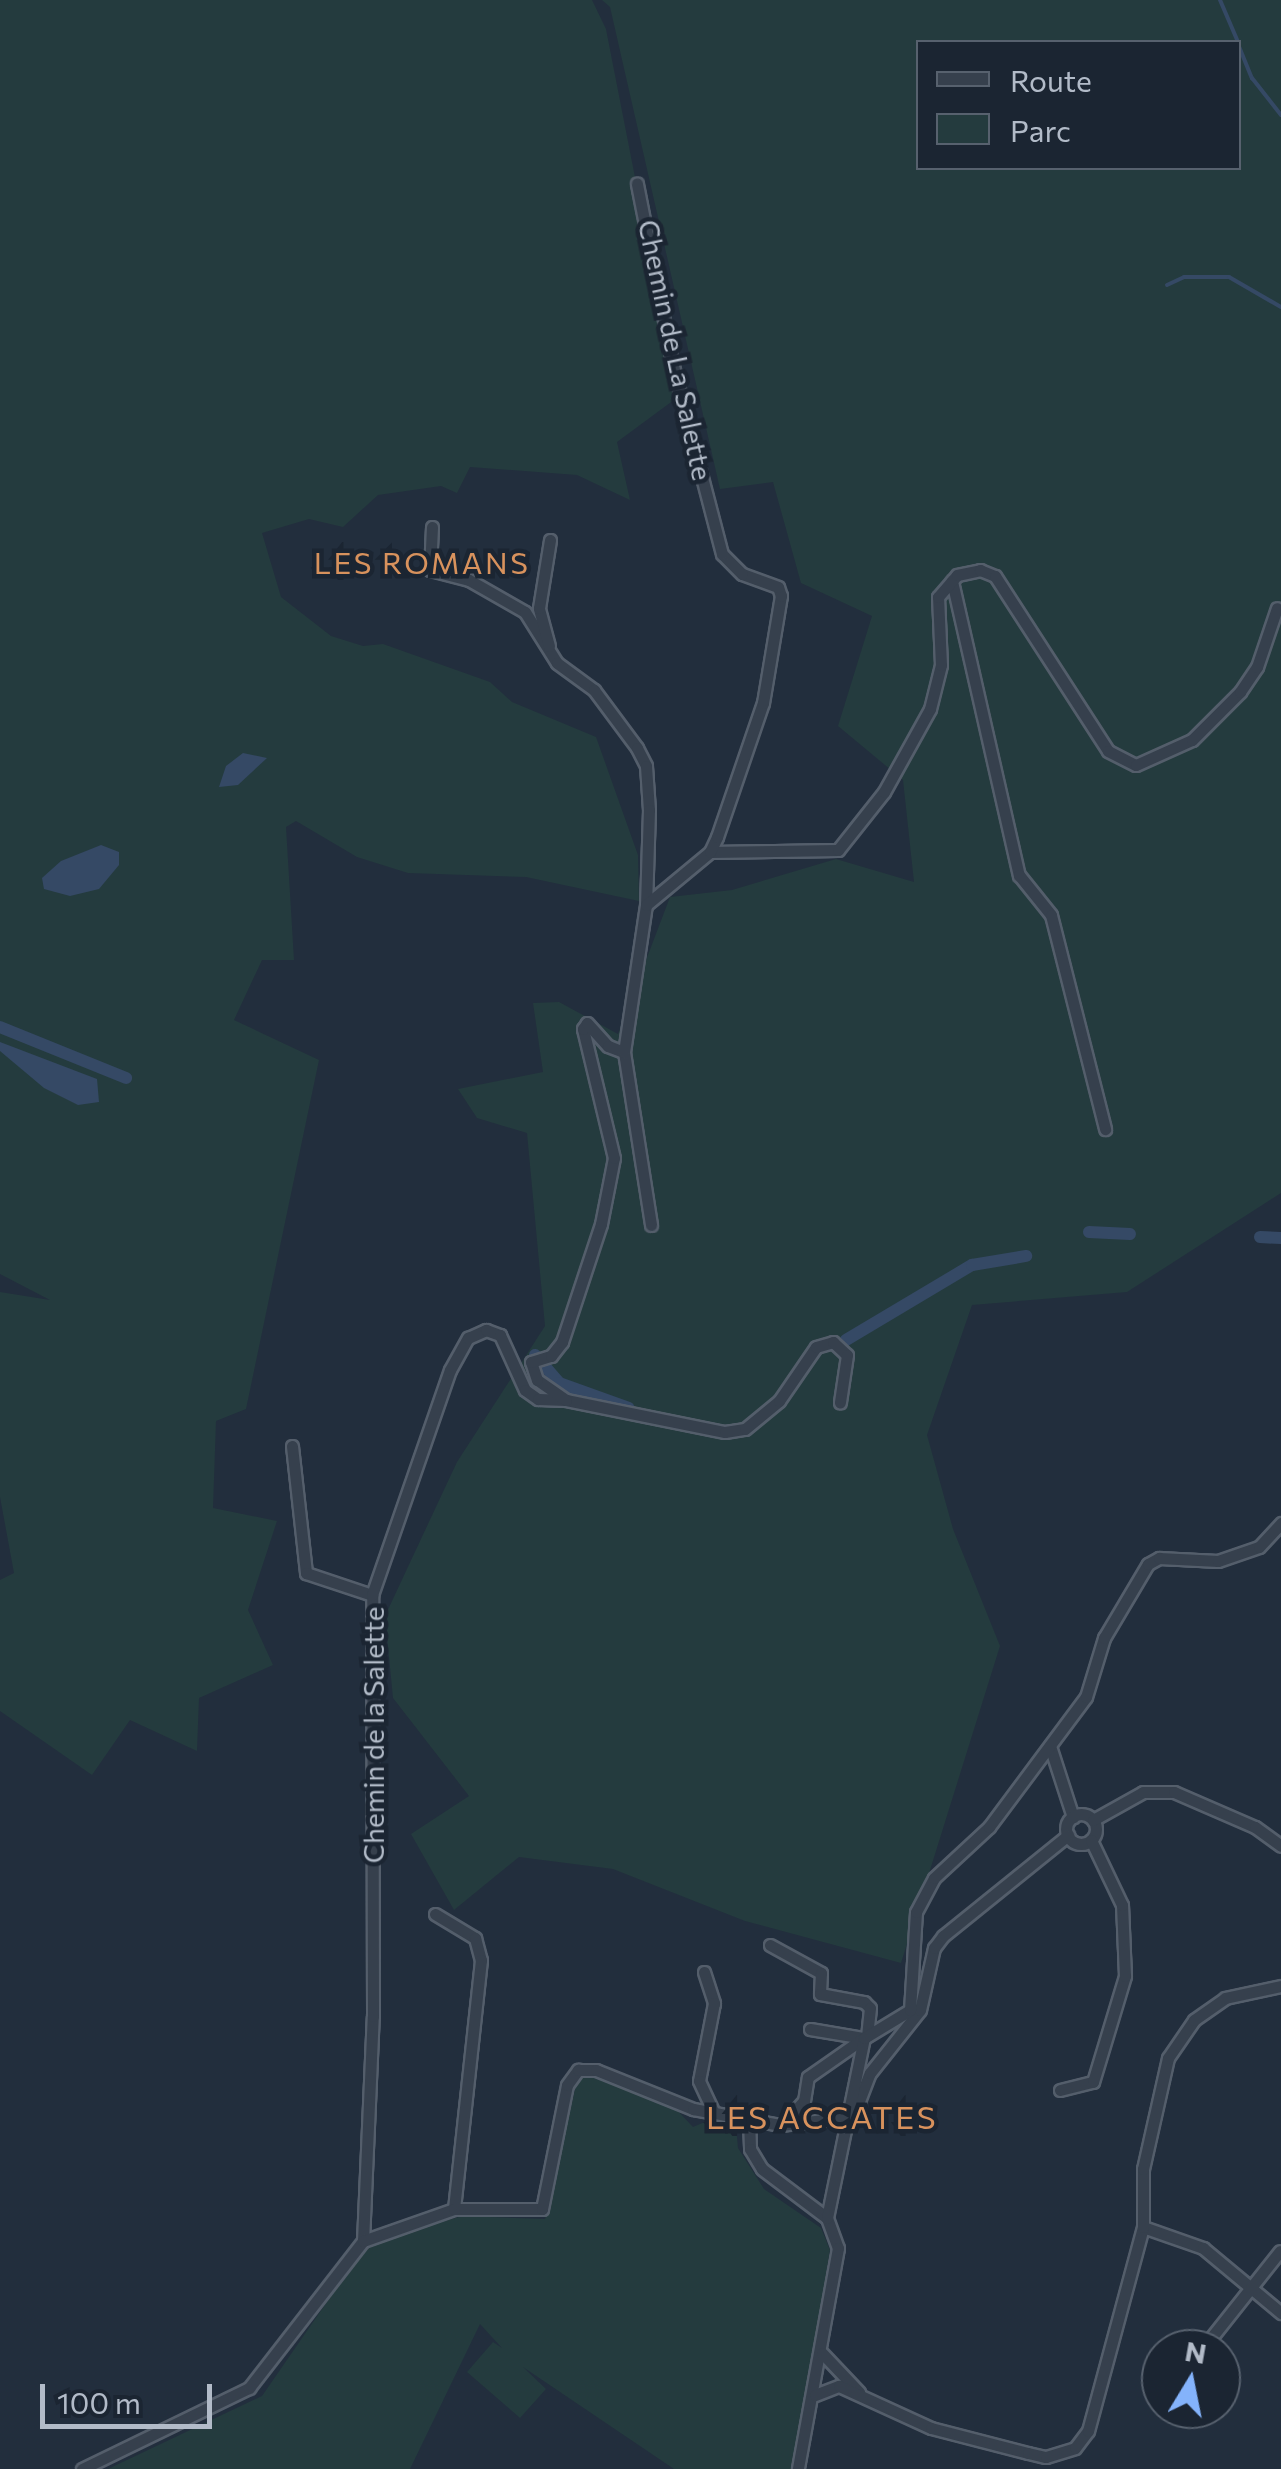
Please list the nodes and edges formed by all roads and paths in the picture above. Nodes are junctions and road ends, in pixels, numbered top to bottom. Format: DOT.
graph roads {
  1 [pos="638,184"];
  2 [pos="432,527"];
  3 [pos="550,540"];
  4 [pos="952,581"];
  5 [pos="1277,608"];
  6 [pos="556,663"];
  7 [pos="710,852"];
  8 [pos="646,904"];
  9 [pos="624,1052"];
  10 [pos="1105,1129"];
  11 [pos="650,1224"];
  12 [pos="566,1400"];
  13 [pos="840,1402"];
  14 [pos="292,1446"];
  15 [pos="1281,1523"];
  16 [pos="372,1595"];
  17 [pos="1050,1746"];
  18 [pos="1073,1817"];
  19 [pos="1094,1820"];
  20 [pos="1068,1835"];
  21 [pos="1092,1840"];
  22 [pos="1281,1846"];
  23 [pos="435,1914"];
  24 [pos="770,1945"];
  25 [pos="913,1946"];
  26 [pos="934,1948"];
  27 [pos="704,1972"];
  28 [pos="1281,1986"];
  29 [pos="810,2028"];
  30 [pos="866,2037"];
  31 [pos="1060,2090"];
  32 [pos="714,2113"];
  33 [pos="851,2114"];
  34 [pos="750,2119"];
  35 [pos="780,2124"];
  36 [pos="820,2124"];
  37 [pos="847,2133"];
  38 [pos="454,2209"];
  39 [pos="827,2218"];
  40 [pos="1143,2227"];
  41 [pos="363,2241"];
  42 [pos="1280,2250"];
  43 [pos="1249,2287"];
  44 [pos="1281,2313"];
  45 [pos="1218,2329"];
  46 [pos="822,2353"];
  47 [pos="859,2392"];
  48 [pos="815,2395"];
  49 [pos="82,2469"];
  50 [pos="798,2469"];
  1 -- 7 [label="street, Chemin de La Salette"];
  2 -- 6 [label="street"];
  3 -- 6 [label="street"];
  4 -- 5 [label="street"];
  4 -- 7 [label="street"];
  4 -- 10 [label="street"];
  6 -- 8 [label="street"];
  7 -- 8 [label="street"];
  8 -- 9 [label="street"];
  9 -- 11 [label="street"];
  9 -- 12 [label="street"];
  12 -- 13 [label="street"];
  12 -- 16 [label="street, Chemin de la Salette"];
  14 -- 16 [label="street"];
  15 -- 17 [label="street"];
  16 -- 41 [label="street, Chemin de la Salette"];
  17 -- 18 [label="street"];
  17 -- 25 [label="street"];
  18 -- 19 [label="street"];
  18 -- 20 [label="street"];
  19 -- 21 [label="street"];
  19 -- 22 [label="street"];
  20 -- 21 [label="street"];
  20 -- 26 [label="street"];
  21 -- 31 [label="street"];
  23 -- 38 [label="street"];
  24 -- 30 [label="street"];
  25 -- 26 [label="street"];
  25 -- 30 [label="street"];
  26 -- 33 [label="street"];
  27 -- 32 [label="street"];
  28 -- 40 [label="street"];
  29 -- 30 [label="street"];
  30 -- 33 [label="street"];
  30 -- 35 [label="street"];
  32 -- 34 [label="street"];
  32 -- 38 [label="street"];
  33 -- 36 [label="street"];
  33 -- 37 [label="street"];
  34 -- 35 [label="street"];
  34 -- 39 [label="street"];
  35 -- 36 [label="street"];
  36 -- 37 [label="street"];
  37 -- 39 [label="street"];
  38 -- 41 [label="street"];
  39 -- 46 [label="street"];
  40 -- 43 [label="street"];
  40 -- 47 [label="street"];
  41 -- 49 [label="street"];
  42 -- 43 [label="street"];
  43 -- 44 [label="street"];
  43 -- 45 [label="street"];
  46 -- 47 [label="street"];
  46 -- 48 [label="street"];
  47 -- 48 [label="street"];
  48 -- 50 [label="street"];
}
